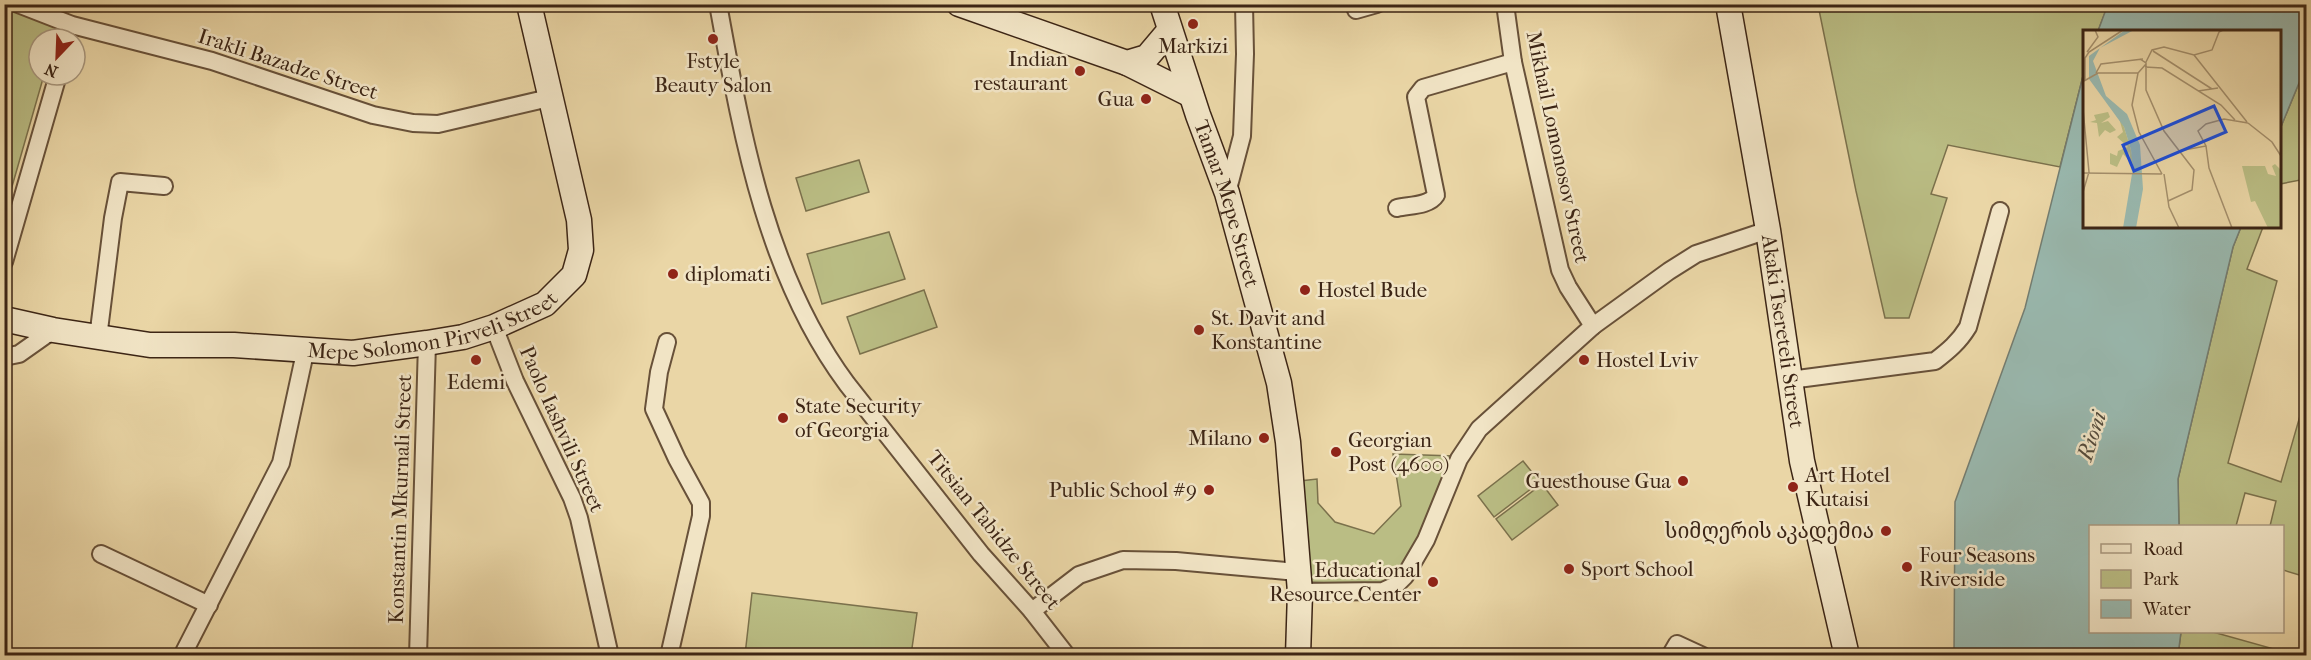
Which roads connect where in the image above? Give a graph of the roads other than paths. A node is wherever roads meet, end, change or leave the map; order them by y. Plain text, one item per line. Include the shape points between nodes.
1 (18, 4) edge
2 (529, 4) edge
3 (718, 4) edge
4 (960, 4) edge
5 (1162, 4) edge
6 (1245, 4) edge
7 (1377, 4) edge
8 (1505, 4) edge
9 (1728, 4) edge
10 (1356, 10) dead end
11 (61, 27) edge
12 (1169, 31) junction
13 (87, 35) edge
14 (1514, 62) junction
15 (1127, 63) junction
16 (55, 87) edge
17 (1191, 95) junction
18 (549, 98) junction
19 (164, 186) dead end
20 (1227, 193) junction
21 (1397, 208) dead end
22 (2000, 211) dead end
23 (1768, 230) junction
24 (4, 262) edge
25 (4, 319) edge
26 (1593, 326) junction
27 (494, 327) junction
28 (52, 330) junction
29 (98, 338) junction
30 (667, 342) dead end
31 (427, 343) junction
32 (306, 348) junction
33 (4, 357) edge
34 (1790, 380) junction
35 (101, 554) dead end
36 (1298, 582) junction
37 (209, 605) junction
38 (1032, 610) junction
39 (182, 656) edge
40 (418, 656) edge
41 (610, 656) edge
42 (669, 656) edge
43 (1067, 656) edge
44 (1298, 656) edge
45 (1670, 656) edge
46 (1703, 656) edge
47 (1847, 656) edge

1 - 11 street, Irakli Bazadze Street
2 - 18 main road, Mepe Solomon Pirveli Street
3 - 38 street, Titsian Tabidze Street via 749,161 802,313 847,384 981,554
4 - 15 main road
5 - 12 main road, Tamar Mepe Street
6 - 20 street via 1242,136
7 - 10 street
8 - 14 street, Mikhail Lomonosov Street
9 - 23 main road, Akaki Tsereteli Street
12 - 15 main road via 1147,57
12 - 17 main road, Tamar Mepe Street
13 - 18 street, Irakli Bazadze Street via 212,61 373,115 413,123 438,124
14 - 21 street via 1418,92 1436,195 1433,200
14 - 26 street, Mikhail Lomonosov Street via 1560,270
15 - 17 main road
16 - 24 street
17 - 20 main road, Tamar Mepe Street
18 - 27 main road, Mepe Solomon Pirveli Street via 579,220 581,250 574,275 552,298
19 - 29 street via 120,182
20 - 36 main road, Tamar Mepe Street via 1279,383 1288,442
22 - 34 street via 1968,327 1959,341 1935,361
23 - 26 street via 1696,254
23 - 34 main road, Akaki Tsereteli Street
25 - 28 main road, Mepe Solomon Pirveli Street
26 - 36 street via 1479,429 1459,459 1426,540 1396,585 1383,591
27 - 31 main road, Mepe Solomon Pirveli Street
27 - 41 street, Paolo Iashvili Street via 515,381 572,498
28 - 29 main road, Mepe Solomon Pirveli Street
28 - 33 street via 18,354
29 - 32 main road, Mepe Solomon Pirveli Street via 150,345
30 - 42 street via 654,409 701,503
31 - 32 main road, Mepe Solomon Pirveli Street via 353,353
31 - 40 street, Konstantin Mkurnali Street
32 - 37 street via 281,463
34 - 47 main road, Akaki Tsereteli Street via 1802,460
35 - 37 street
36 - 38 street via 1176,561 1123,560 1079,575
36 - 44 main road, Tamar Mepe Street
37 - 39 street
38 - 43 street, Titsian Tabidze Street
45 - 46 street via 1677,644

